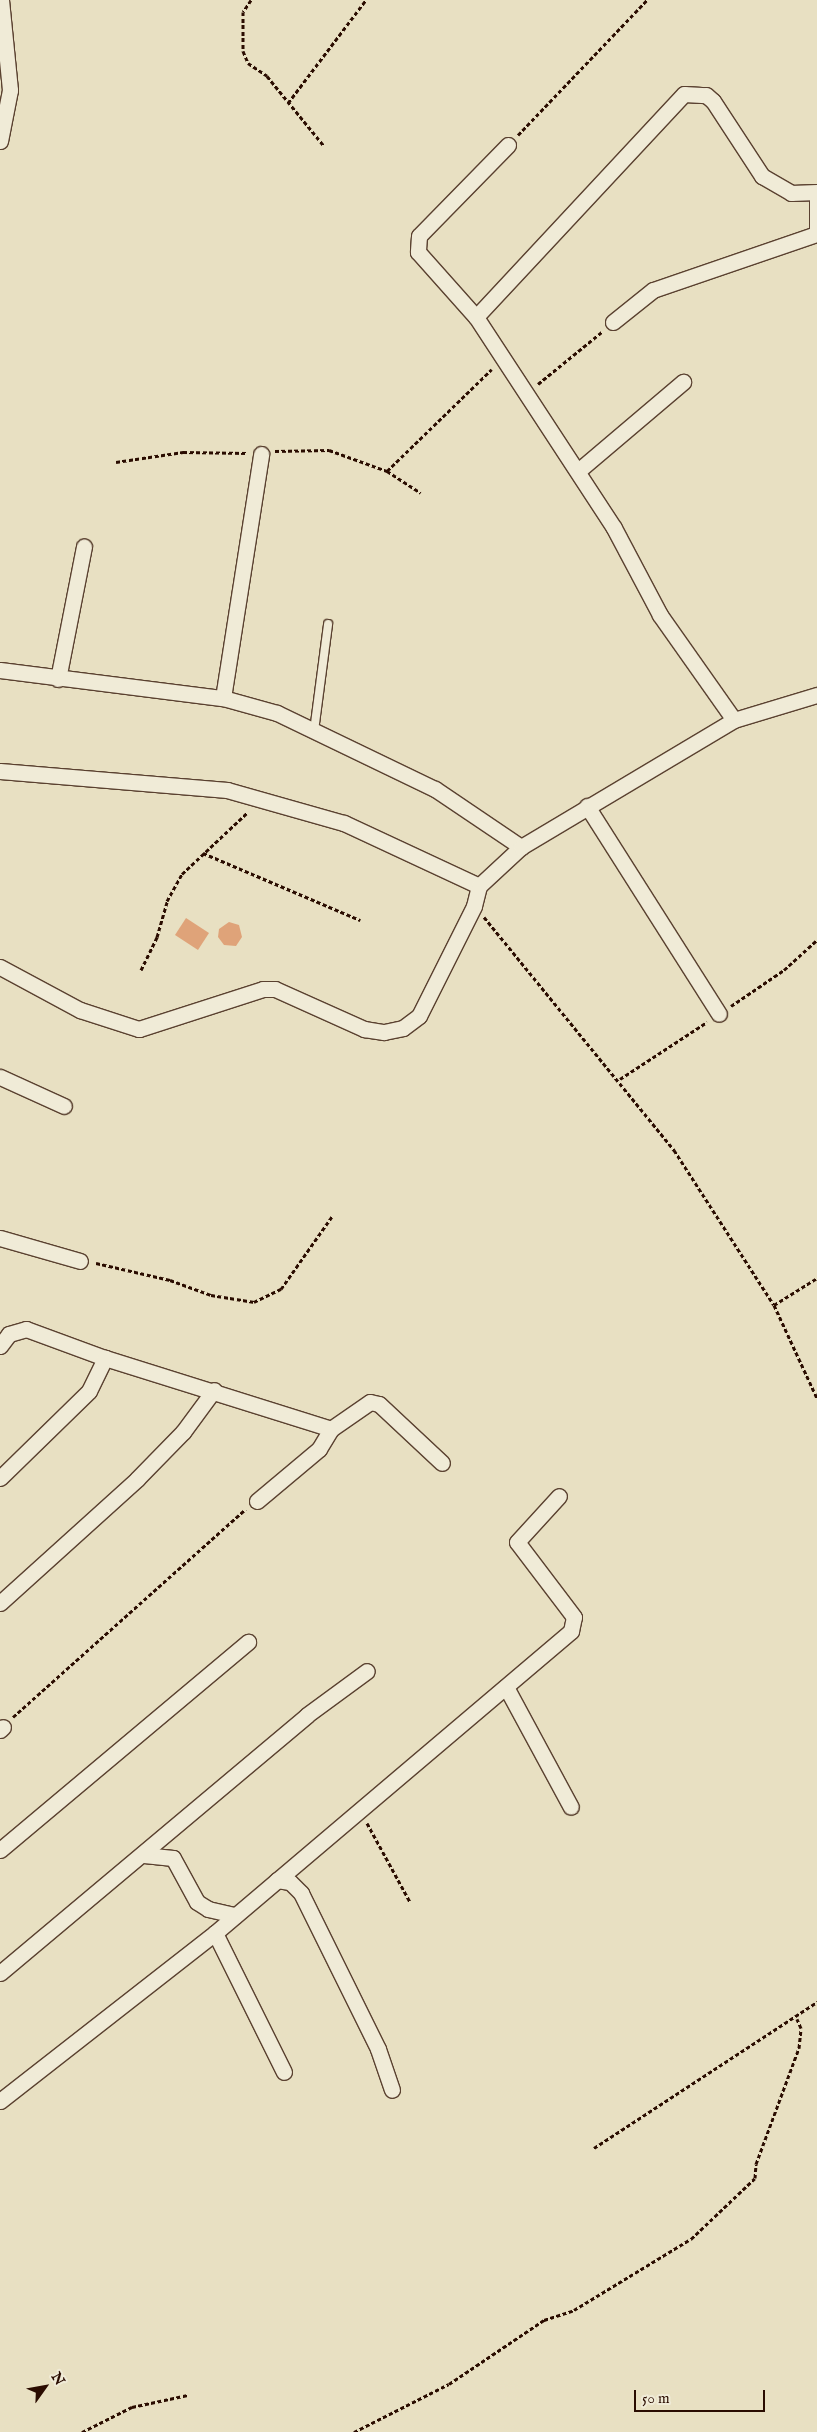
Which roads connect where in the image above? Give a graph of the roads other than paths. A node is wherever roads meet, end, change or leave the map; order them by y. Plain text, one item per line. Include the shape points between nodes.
1 (1, 0) edge
2 (0, 141) edge
3 (508, 145) road end
4 (817, 192) edge
5 (817, 200) edge
6 (817, 229) edge
7 (817, 234) edge
8 (476, 317) junction
9 (613, 322) road end
10 (683, 382) dead end
11 (261, 454) dead end
12 (578, 471) junction
13 (84, 547) dead end
14 (328, 624) dead end
15 (0, 670) edge
16 (58, 679) junction
17 (817, 695) edge
18 (223, 698) junction
19 (734, 720) junction
20 (314, 731) junction
21 (0, 771) edge
22 (587, 806) junction
23 (521, 847) junction
24 (479, 886) junction
25 (0, 967) edge
26 (720, 1014) dead end
27 (0, 1076) edge
28 (64, 1106) dead end
29 (0, 1238) edge
30 (80, 1261) road end
31 (0, 1346) edge
32 (105, 1358) junction
33 (214, 1390) junction
34 (331, 1429) junction
35 (442, 1463) dead end
36 (0, 1478) edge
37 (559, 1496) dead end
38 (256, 1501) road end
39 (0, 1604) edge
40 (248, 1642) dead end
41 (367, 1670) dead end
42 (506, 1688) junction
43 (571, 1807) dead end
44 (0, 1850) edge
45 (144, 1855) junction
46 (277, 1880) junction
47 (236, 1915) junction
48 (216, 1933) junction
49 (0, 1973) edge
50 (284, 2072) dead end
51 (392, 2090) dead end
52 (0, 2101) edge

1 - 2 street via 10,90
3 - 8 street via 417,243 418,252
4 - 8 street via 791,193 762,176 713,101 706,95 684,94
5 - 6 street
7 - 9 street via 653,290
8 - 12 street
10 - 12 street
11 - 18 street
12 - 19 street via 660,615
13 - 16 street
14 - 20 lane
15 - 16 street
16 - 18 street
17 - 19 street
18 - 20 street via 277,713
19 - 22 street via 661,767
20 - 23 street via 466,806
21 - 24 street via 227,790 344,823
22 - 23 street
22 - 26 street
23 - 24 street
24 - 25 street via 474,906 419,1016 403,1028 384,1032 364,1029 275,989 263,988 140,1029 80,1010
27 - 28 street
29 - 30 street
31 - 32 street via 9,1334 26,1329
32 - 33 street
32 - 36 street via 89,1391
33 - 34 street
33 - 39 street via 183,1432 144,1472
34 - 35 street via 362,1404 379,1404
34 - 38 street via 319,1449
37 - 42 street via 517,1542 574,1617 574,1626
40 - 44 street
41 - 45 street via 307,1715
42 - 43 street
42 - 46 street
45 - 47 street via 173,1858 197,1902 208,1910
45 - 49 street
46 - 47 street
46 - 51 street via 290,1882 306,1902 378,2048
47 - 48 street
48 - 50 street
48 - 52 street

